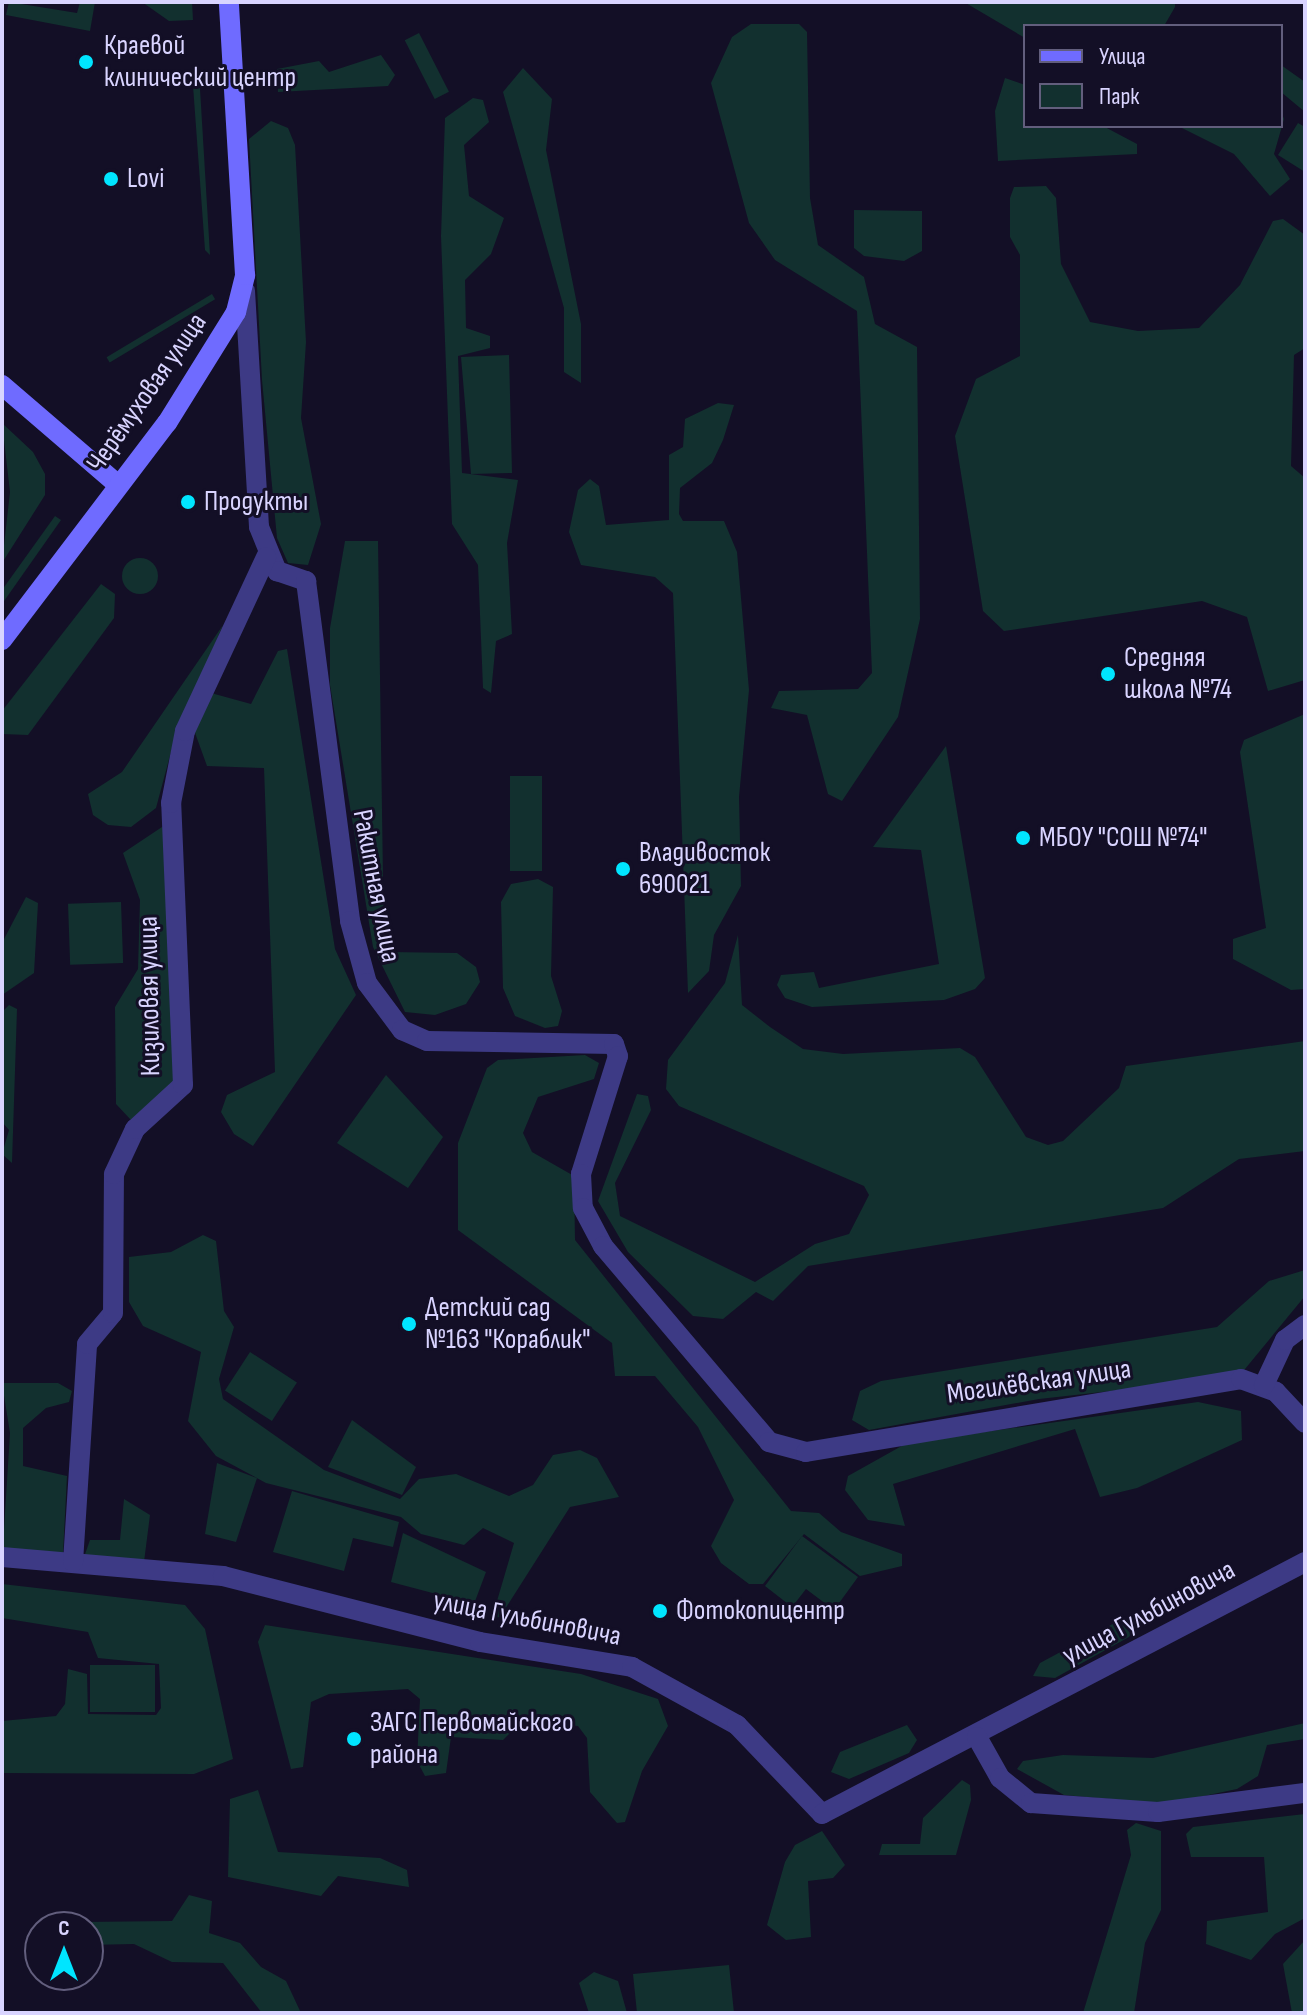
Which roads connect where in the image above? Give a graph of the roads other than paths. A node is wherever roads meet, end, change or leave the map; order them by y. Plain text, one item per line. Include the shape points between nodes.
1 (229, 2) edge
2 (245, 275) junction
3 (2, 385) edge
4 (117, 484) junction
5 (266, 557) junction
6 (2, 640) edge
7 (1305, 1325) edge
8 (1264, 1385) junction
9 (1305, 1423) edge
10 (769, 1442) joint
11 (2, 1557) edge
12 (73, 1562) junction
13 (1305, 1562) edge
14 (977, 1737) junction
15 (1305, 1793) edge

1 - 2 main road, Черёмуховая улица
2 - 4 main road, Черёмуховая улица via 223,340
2 - 5 street via 244,367
3 - 4 main road
4 - 6 main road, Черёмуховая улица
5 - 10 street, Ракитная улица via 287,577 306,581 350,921 372,994 402,1030 427,1041 614,1044 618,1056 581,1174 583,1208 603,1246
5 - 12 street, Кизиловая улица via 205,680 182,746 171,803 183,1085 135,1129 114,1174 113,1313 87,1344
7 - 8 street via 1285,1340
8 - 9 street
8 - 10 street, Могилёвская улица via 1241,1379 1031,1409 806,1452
11 - 12 street, улица Гульбиновича
12 - 14 street, улица Гульбиновича via 223,1576 480,1642 632,1667 737,1725 822,1814
13 - 14 street, улица Гульбиновича
14 - 15 street via 1011,1790 1045,1806 1169,1812

